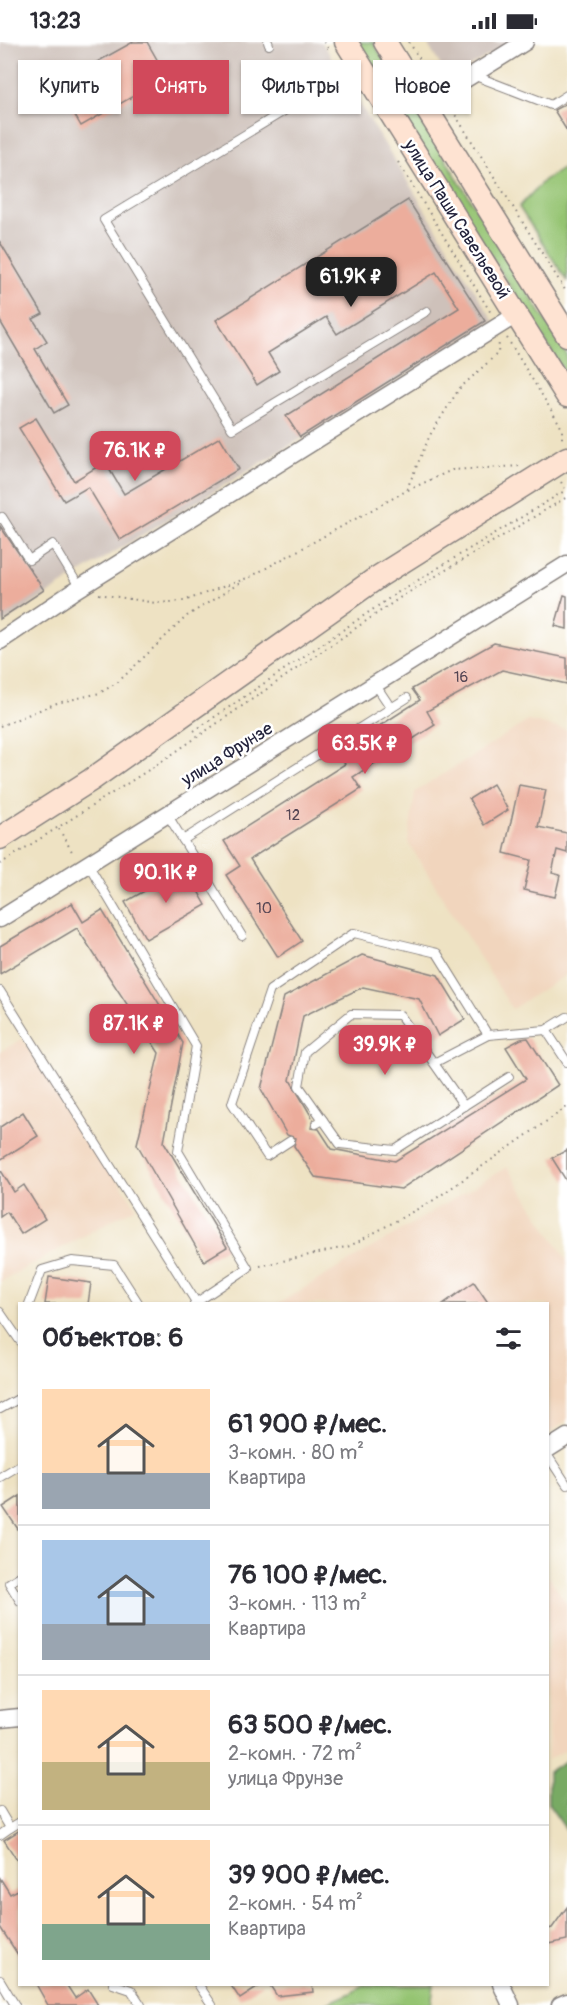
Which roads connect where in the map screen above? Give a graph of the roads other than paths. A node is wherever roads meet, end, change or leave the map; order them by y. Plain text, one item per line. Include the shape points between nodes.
1 (346, 42) edge
2 (385, 42) edge
3 (525, 42) edge
4 (350, 60) edge
5 (400, 60) edge
6 (472, 75) joint
7 (361, 84) edge
8 (567, 95) edge
9 (279, 114) edge
10 (441, 114) edge
11 (427, 311) dead end
12 (508, 321) junction
13 (567, 335) edge
14 (567, 396) edge
15 (560, 456) edge
16 (0, 519) edge
17 (564, 568) edge
18 (76, 590) junction
19 (0, 641) edge
20 (375, 684) junction
21 (407, 698) dead end
22 (391, 708) junction
23 (167, 814) junction
24 (0, 838) edge
25 (183, 840) junction
26 (85, 866) junction
27 (0, 919) edge
28 (242, 936) dead end
29 (0, 991) edge
30 (8, 1004) junction
31 (0, 1009) edge
32 (567, 1017) edge
33 (546, 1030) junction
34 (488, 1035) junction
35 (567, 1062) edge
36 (434, 1063) junction
37 (509, 1077) dead end
38 (464, 1106) junction
39 (291, 1141) dead end
40 (30, 1302) edge
41 (138, 1302) edge
42 (194, 1302) edge
43 (197, 1302) edge
44 (0, 1312) edge
45 (18, 1336) edge
46 (18, 1399) edge
47 (0, 1409) edge
48 (567, 1437) edge
49 (549, 1448) edge
50 (549, 1458) edge
51 (18, 1466) edge
52 (0, 1477) edge
53 (567, 1485) edge
54 (18, 1577) edge
55 (18, 1598) edge
56 (18, 1717) edge
57 (0, 1719) edge
58 (0, 1811) edge
59 (18, 1823) edge
60 (10, 1828) junction
61 (0, 1835) edge
62 (0, 1980) edge
63 (119, 1986) edge
64 (199, 1986) edge
65 (502, 1986) edge
66 (567, 2002) edge
67 (15, 2005) edge
68 (141, 2005) edge
69 (212, 2005) edge
70 (511, 2005) edge
71 (560, 2005) edge

1 - 4 street, улица Паши Савельевой
2 - 5 street, улица Паши Савельевой
3 - 6 street
6 - 8 lane via 551,105
7 - 12 street, улица Паши Савельевой
9 - 11 lane via 104,219 232,429
10 - 13 street, улица Паши Савельевой
12 - 14 street, улица Паши Савельевой
12 - 18 street
15 - 24 street via 378,577 91,780
16 - 18 lane via 28,560 53,544
17 - 20 street, улица Фрунзе
18 - 19 street
20 - 22 lane
20 - 23 street, улица Фрунзе
21 - 22 lane
22 - 25 lane
23 - 25 lane
23 - 26 street, улица Фрунзе
25 - 28 lane
26 - 27 street, улица Фрунзе
26 - 43 lane via 196,1046 178,1151 248,1268
29 - 30 lane
30 - 31 lane
30 - 42 lane
32 - 33 lane
33 - 34 lane
33 - 35 lane
34 - 36 lane
34 - 39 lane via 437,953 354,933 270,990 232,1103 267,1156
36 - 38 lane
36 - 38 lane via 400,1015 351,1014 305,1052 299,1086 320,1122 340,1144 394,1150
37 - 38 lane
40 - 41 lane via 42,1270 72,1261 114,1265
44 - 45 lane
46 - 47 lane
48 - 49 street
50 - 53 lane
51 - 52 lane
54 - 55 lane via 9,1583
56 - 57 street
58 - 60 lane
59 - 60 lane
60 - 61 lane
62 - 67 lane
63 - 68 lane via 131,1990
64 - 69 lane
65 - 70 street
66 - 71 street

